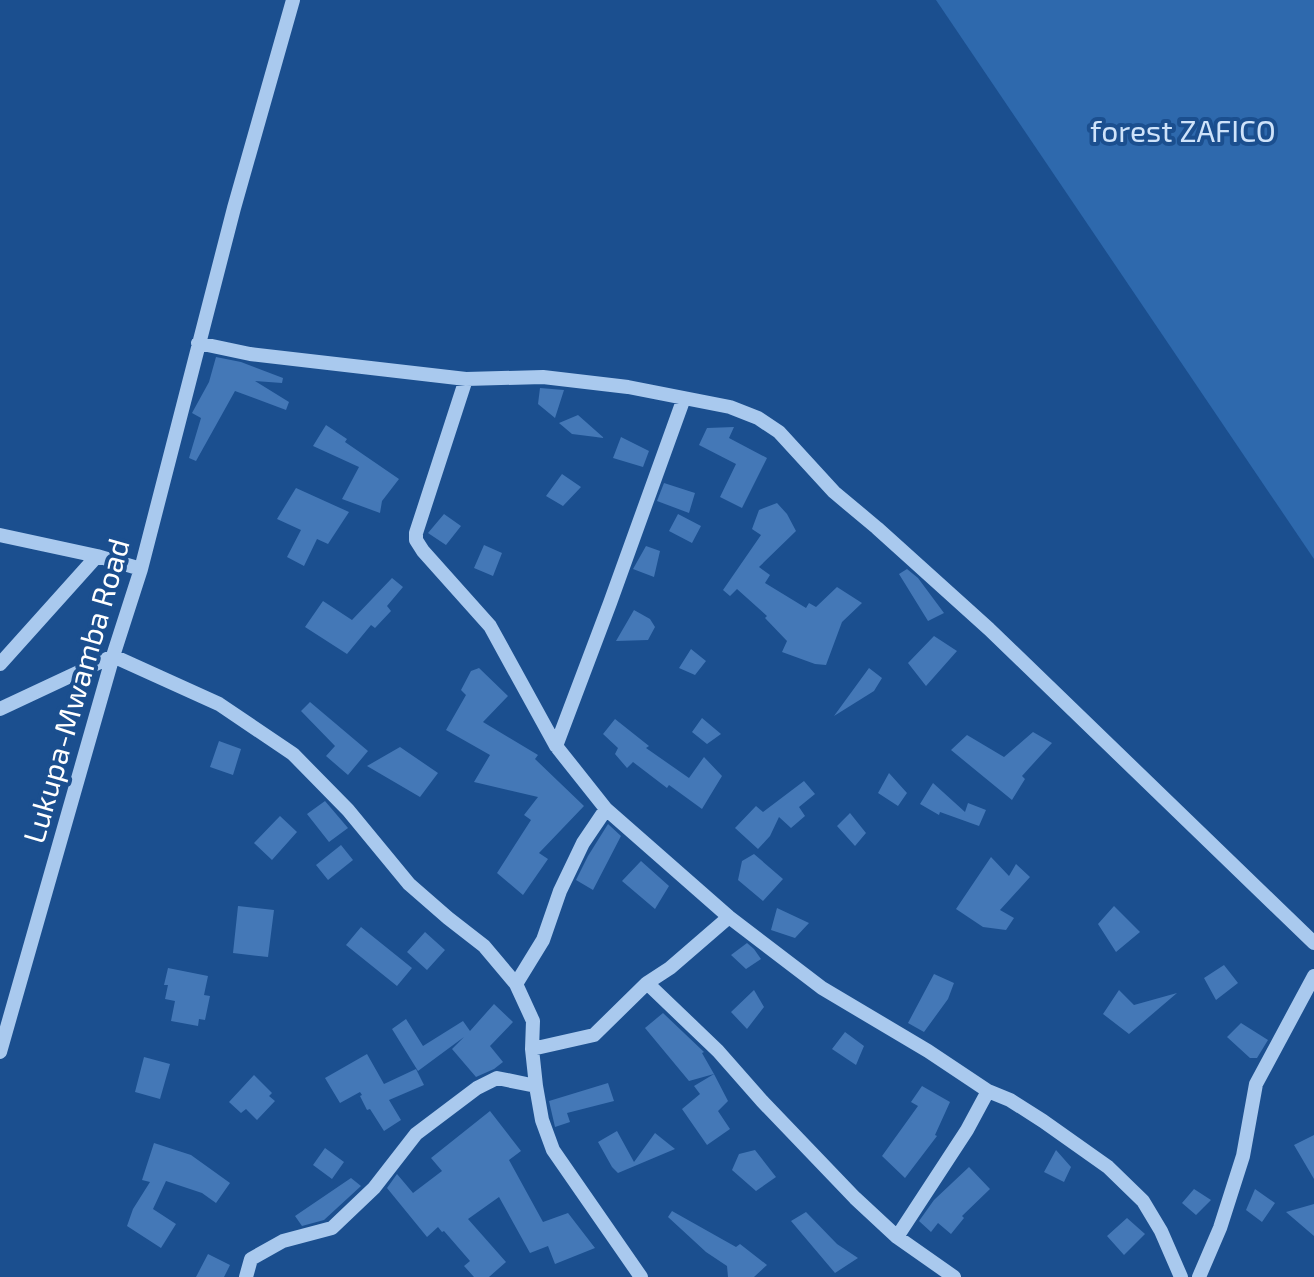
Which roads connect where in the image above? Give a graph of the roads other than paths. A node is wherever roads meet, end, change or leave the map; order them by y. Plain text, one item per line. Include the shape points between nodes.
1 (293, 0) edge
2 (198, 343) junction
3 (466, 379) junction
4 (684, 398) junction
5 (0, 535) edge
6 (97, 556) junction
7 (141, 569) junction
8 (113, 656) junction
9 (0, 664) edge
10 (0, 709) edge
11 (556, 746) junction
12 (606, 809) junction
13 (729, 917) junction
14 (1314, 943) edge
15 (1314, 976) edge
16 (647, 983) junction
17 (516, 984) junction
18 (532, 1049) junction
19 (0, 1052) edge
20 (536, 1086) junction
21 (988, 1091) junction
22 (897, 1237) junction
23 (246, 1277) edge
24 (641, 1277) edge
25 (954, 1277) edge
26 (1181, 1277) edge
27 (1199, 1277) edge

1 - 2 street, Lukupa-Mwamba Road
2 - 3 street
2 - 7 street, Lukupa-Mwamba Road
3 - 4 street via 543,377
3 - 11 street via 416,540 490,626
4 - 11 street
4 - 14 street via 730,407 779,432 834,492 989,629
5 - 6 street
6 - 7 street
6 - 9 street
7 - 8 street, Lukupa-Mwamba Road
8 - 10 street
8 - 17 street via 219,704 293,754 409,884 484,946
8 - 19 street, Lukupa-Mwamba Road
11 - 12 street
12 - 13 street
12 - 17 street via 583,843 543,940
13 - 16 street
13 - 21 street via 822,988
15 - 27 street via 1256,1084 1243,1156
16 - 18 street via 594,1035
16 - 22 street
17 - 18 street via 533,1021
18 - 20 street
20 - 23 street via 497,1078 477,1088 416,1134 374,1188 332,1228 283,1241 251,1259
20 - 24 street via 553,1150
21 - 22 street
21 - 26 street via 1010,1100 1108,1167 1143,1201
22 - 25 street

